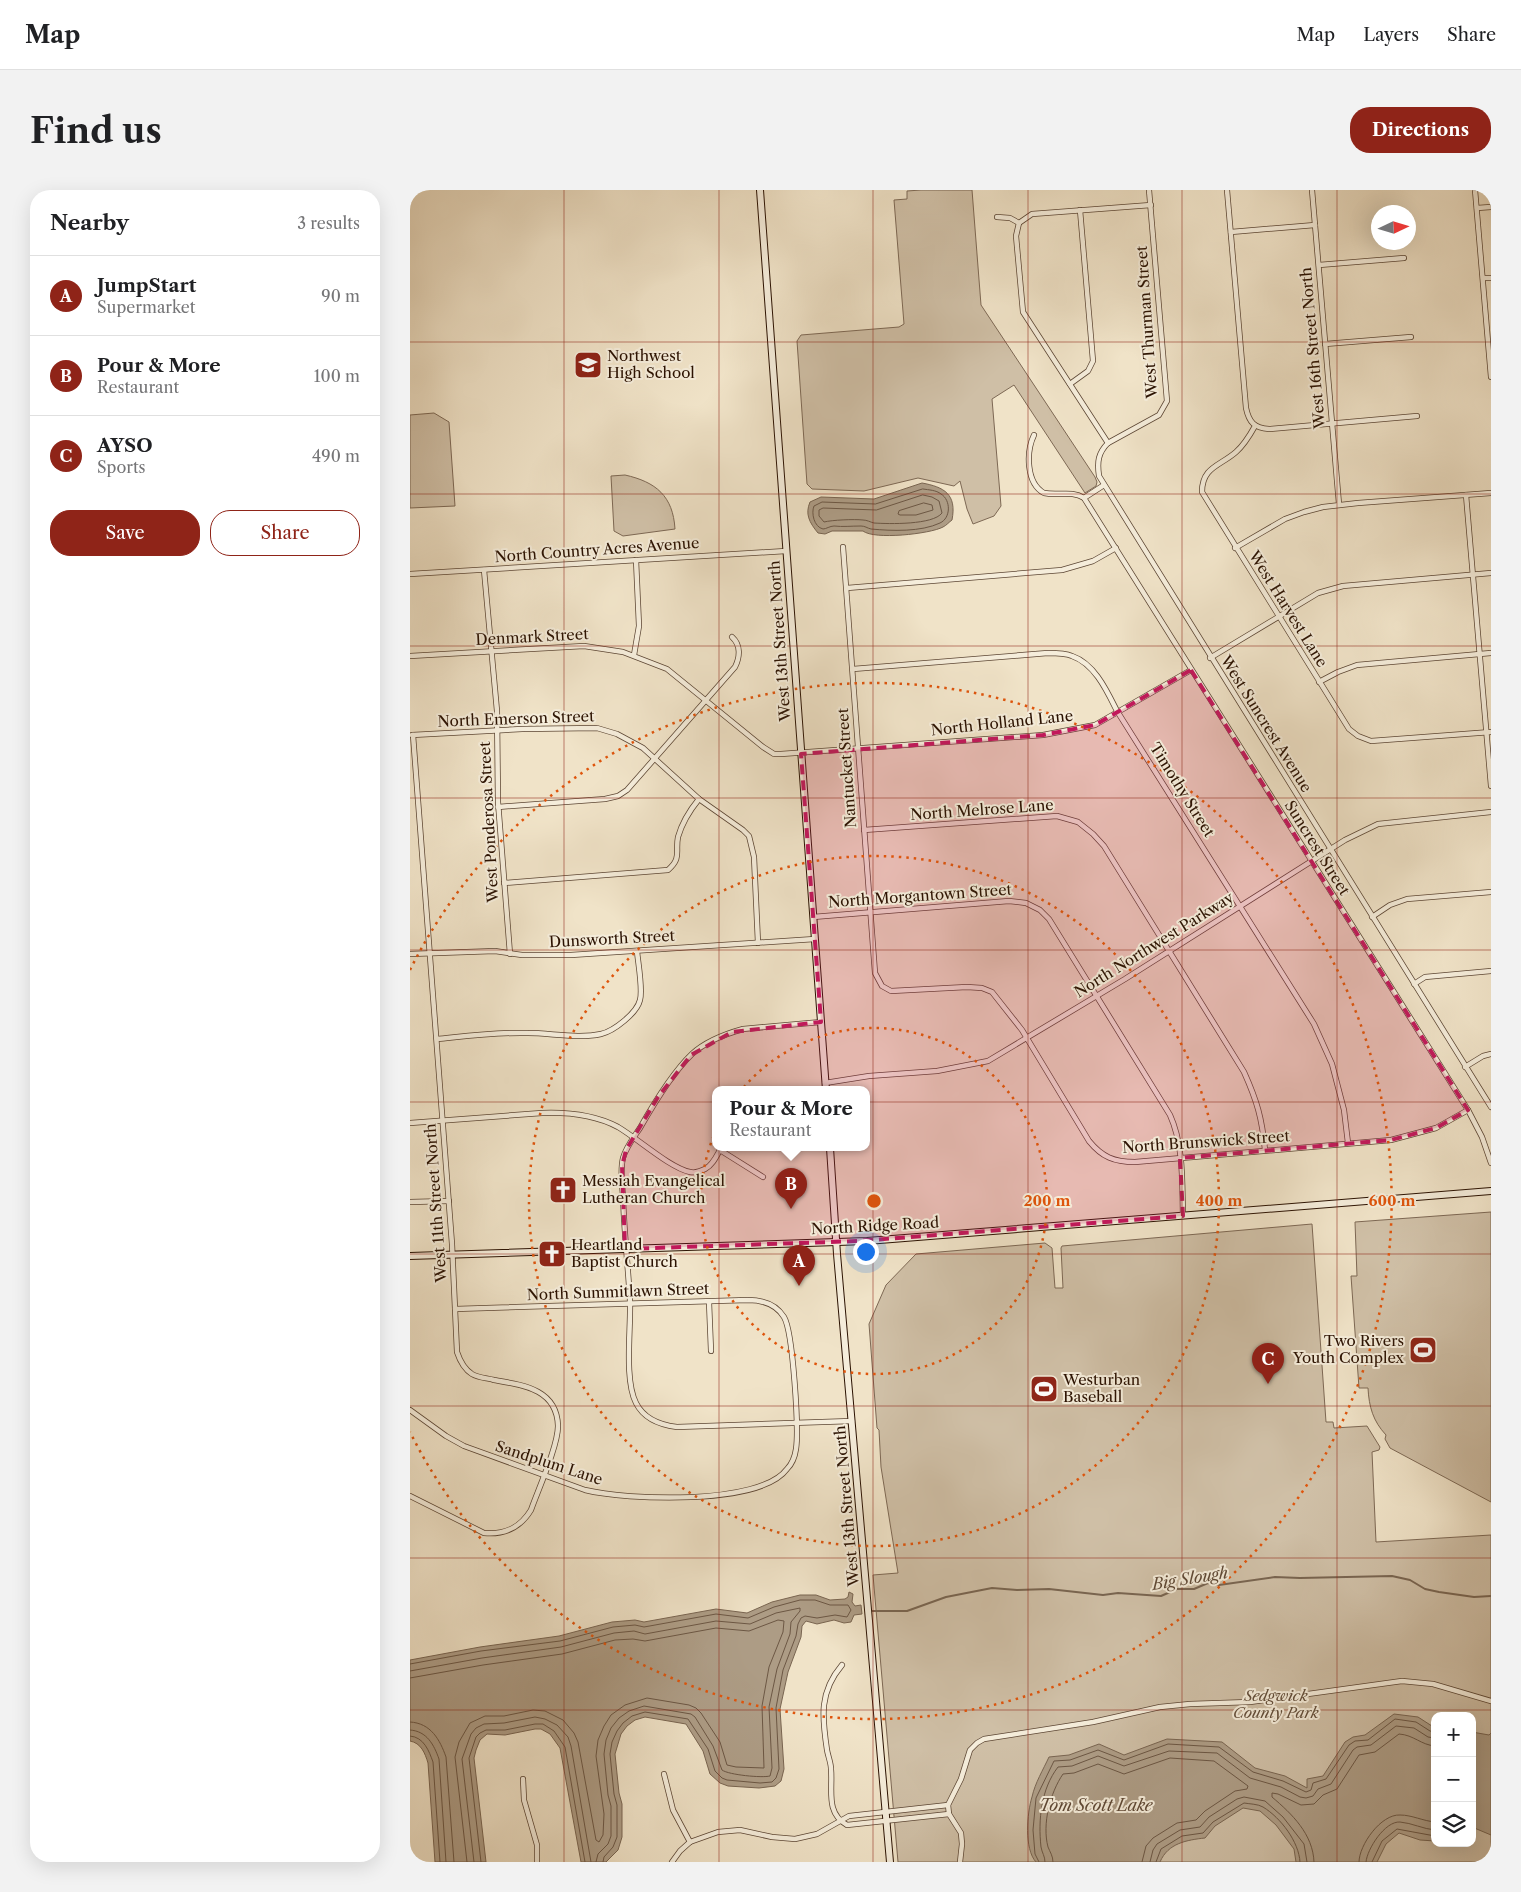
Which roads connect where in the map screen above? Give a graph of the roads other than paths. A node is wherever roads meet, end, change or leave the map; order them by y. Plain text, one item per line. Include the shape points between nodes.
1 (760, 190) edge
2 (1149, 190) edge
3 (1227, 190) edge
4 (1312, 190) edge
5 (1475, 190) edge
6 (1151, 205) junction
7 (1491, 207) edge
8 (1477, 208) junction
9 (1080, 210) junction
10 (997, 217) dead end
11 (1019, 223) junction
12 (1315, 225) junction
13 (1230, 232) junction
14 (1404, 258) dead end
15 (1318, 265) junction
16 (1483, 278) junction
17 (1491, 278) edge
18 (1411, 337) dead end
19 (1326, 344) junction
20 (1490, 348) edge
21 (1491, 377) edge
22 (1070, 384) junction
23 (1417, 416) dead end
24 (1332, 424) junction
25 (1255, 426) junction
26 (1034, 435) dead end
27 (1108, 443) junction
28 (1104, 485) junction
29 (1491, 493) edge
30 (1466, 495) junction
31 (1084, 498) junction
32 (1339, 504) junction
33 (844, 547) dead end
34 (1116, 548) junction
35 (1235, 548) junction
36 (786, 551) junction
37 (636, 560) junction
38 (484, 570) junction
39 (1491, 573) edge
40 (410, 574) edge
41 (1472, 575) junction
42 (847, 588) junction
43 (1277, 616) junction
44 (732, 637) dead end
45 (492, 651) junction
46 (1491, 653) edge
47 (1479, 654) junction
48 (634, 655) junction
49 (410, 656) edge
50 (1210, 658) junction
51 (853, 670) junction
52 (1191, 670) junction
53 (1319, 682) junction
54 (706, 700) junction
55 (1117, 711) junction
56 (498, 730) junction
57 (1489, 732) edge
58 (411, 735) edge
59 (859, 750) junction
60 (801, 754) junction
61 (655, 758) junction
62 (1491, 786) edge
63 (699, 799) junction
64 (498, 807) junction
65 (1491, 812) edge
66 (864, 830) junction
67 (1330, 849) junction
68 (1311, 862) junction
69 (504, 883) junction
70 (1491, 892) edge
71 (1240, 906) junction
72 (870, 912) junction
73 (813, 916) junction
74 (1372, 917) junction
75 (815, 939) junction
76 (758, 942) junction
77 (637, 950) junction
78 (1169, 951) junction
79 (429, 953) junction
80 (410, 954) edge
81 (510, 954) junction
82 (1491, 971) edge
83 (1414, 984) junction
84 (882, 986) joint
85 (1098, 995) junction
86 (821, 1022) junction
87 (1027, 1038) junction
88 (436, 1039) junction
89 (1491, 1054) edge
90 (1465, 1067) junction
91 (825, 1083) junction
92 (825, 1086) edge
93 (1491, 1107) edge
94 (1468, 1110) junction
95 (443, 1120) junction
96 (410, 1123) edge
97 (633, 1138) junction
98 (1348, 1144) junction
99 (1265, 1150) junction
100 (720, 1151) edge
101 (724, 1151) edge
102 (830, 1151) edge
103 (1180, 1158) junction
104 (1491, 1162) edge
105 (763, 1176) dead end
106 (1491, 1191) edge
107 (449, 1201) junction
108 (410, 1202) edge
109 (1183, 1216) junction
110 (836, 1242) junction
111 (625, 1249) junction
112 (453, 1255) junction
113 (410, 1256) edge
114 (709, 1302) junction
115 (630, 1304) junction
116 (455, 1310) junction
117 (779, 1311) joint
118 (711, 1351) dead end
119 (410, 1410) edge
120 (852, 1421) junction
121 (797, 1422) junction
122 (543, 1475) junction
123 (410, 1496) edge
124 (842, 1665) dead end
125 (1491, 1701) edge
126 (664, 1774) dead end
127 (524, 1779) dead end
128 (948, 1805) junction
129 (887, 1811) junction
130 (949, 1814) junction
131 (840, 1821) junction
132 (888, 1822) junction
133 (690, 1842) junction
134 (537, 1862) edge
135 (672, 1862) edge
136 (890, 1862) edge
137 (960, 1862) edge

1 - 36 street, West 13th Street North
2 - 6 street, West Thurman Street
3 - 13 street
4 - 12 street, West 16th Street North
5 - 8 street
6 - 9 street
6 - 27 street, West Thurman Street via 1167,401 1159,415
7 - 8 street
8 - 16 street
9 - 11 street via 1032,214
9 - 22 street via 1093,361 1088,371
10 - 11 street
11 - 22 street via 1016,236 1023,312
12 - 13 street
12 - 15 street, West 16th Street North
13 - 25 street via 1246,408
14 - 15 street
15 - 19 street, West 16th Street North
16 - 17 street
16 - 20 street
18 - 19 street
19 - 24 street, West 16th Street North
20 - 21 street
22 - 27 street
23 - 24 street
24 - 25 street via 1269,429
24 - 32 street, West 16th Street North
25 - 35 street, West Harvest Lane via 1236,452 1204,475 1202,484 1204,498
26 - 31 street via 1029,445 1034,485 1044,493 1073,493
27 - 28 street, West Suncrest Avenue via 1098,461 1099,476
28 - 31 street
28 - 50 street, West Suncrest Avenue
29 - 30 street
30 - 32 street
30 - 41 street
31 - 34 street
32 - 35 street via 1285,520
33 - 42 street, Nantucket Street
34 - 42 street via 1093,561 1062,570
34 - 52 street, Suncrest Street
35 - 43 street, West Harvest Lane
36 - 37 street, North Country Acres Avenue
36 - 60 street, West 13th Street North
37 - 38 street, North Country Acres Avenue
37 - 48 street via 640,626
38 - 40 street, North Country Acres Avenue
38 - 45 street, West Ponderosa Street
39 - 41 street
41 - 43 street via 1343,586 1318,593
41 - 47 street
42 - 51 street, Nantucket Street
43 - 50 street
43 - 53 street, West Harvest Lane
44 - 54 street via 739,649 738,662
45 - 48 street, Denmark Street via 584,646
45 - 49 street, Denmark Street
45 - 56 street, West Ponderosa Street
46 - 47 street
47 - 53 street via 1357,665
47 - 57 street
48 - 54 street, Denmark Street via 667,670
50 - 67 street, West Suncrest Avenue
51 - 55 street, Timothy Street via 1066,654 1088,665
51 - 59 street, Nantucket Street
52 - 55 street, North Holland Lane
52 - 68 street, Suncrest Street
53 - 57 street, West Harvest Lane via 1349,729 1371,741
54 - 60 street, Denmark Street via 769,752
54 - 61 street
55 - 59 street, North Holland Lane via 1095,725 1043,735
55 - 71 street, Timothy Street
56 - 58 street, North Emerson Street
56 - 61 street, North Emerson Street via 598,728 630,740
56 - 64 street, West Ponderosa Street
57 - 62 street
58 - 79 street, West 11th Street North
59 - 60 street, North Holland Lane
59 - 66 street, Nantucket Street
60 - 73 street, West 13th Street North
61 - 63 street, North Emerson Street
61 - 64 street via 618,796
63 - 69 street via 683,824 678,838 678,858 668,870
63 - 76 street, North Emerson Street via 749,836 754,857
64 - 69 street, West Ponderosa Street
65 - 67 street, North Northwest Parkway via 1378,824
66 - 72 street, Nantucket Street
66 - 78 street, North Melrose Lane via 1057,816 1078,822 1104,846
67 - 68 street, North Northwest Parkway
67 - 74 street, West Suncrest Avenue
68 - 71 street, North Northwest Parkway
68 - 94 street, Suncrest Street
69 - 81 street, West Ponderosa Street
70 - 74 street via 1407,899
71 - 78 street, North Northwest Parkway
71 - 98 street, Timothy Street via 1322,1040 1342,1101
72 - 73 street, North Morgantown Street
72 - 84 street, Nantucket Street via 875,973
72 - 85 street, North Morgantown Street via 1009,901 1026,903 1050,919
73 - 75 street, West 13th Street North
74 - 83 street, West Suncrest Avenue
75 - 76 street, Dunsworth Street
75 - 86 street, West 13th Street North
76 - 77 street, Dunsworth Street
77 - 81 street, Dunsworth Street via 571,955
77 - 88 street via 641,999 633,1012 608,1031 590,1035 488,1034
78 - 85 street, North Northwest Parkway
78 - 99 street, North Melrose Lane via 1244,1072 1256,1099
79 - 80 street, Dunsworth Street
79 - 81 street, Dunsworth Street via 495,951
79 - 88 street, West 11th Street North
82 - 83 street via 1425,977
83 - 90 street, West Suncrest Avenue
84 - 87 street, North Brunswick Street via 891,991 982,988 992,992
85 - 87 street, North Northwest Parkway
85 - 103 street, North Morgantown Street via 1170,1115
86 - 91 street, West 13th Street North
86 - 97 street via 743,1029 708,1043 691,1055 658,1097
87 - 91 street, North Northwest Parkway via 988,1061 937,1071
87 - 103 street, North Brunswick Street via 1097,1151 1122,1162
88 - 95 street, West 11th Street North
89 - 90 street
90 - 93 street, West Suncrest Avenue
91 - 92 street, West 13th Street North
94 - 98 street, North Brunswick Street via 1436,1128 1391,1140
94 - 104 street, Suncrest Street
95 - 96 street
95 - 97 street via 564,1113 603,1121
95 - 107 street, West 11th Street North
97 - 100 street via 690,1172 704,1170
97 - 111 street via 622,1166
98 - 99 street, North Brunswick Street
99 - 103 street, North Brunswick Street
101 - 105 street
102 - 110 street, West 13th Street North
103 - 109 street, North Morgantown Street
106 - 109 street, North Ridge Road
107 - 108 street
107 - 112 street, West 11th Street North
109 - 110 street, North Ridge Road
110 - 111 street, North Ridge Road
110 - 120 street, West 13th Street North
111 - 112 street, North Ridge Road
111 - 115 street
112 - 113 street, North Ridge Road
112 - 116 street, West 11th Street North
114 - 115 street, North Summitlawn Street
114 - 117 street, North Summitlawn Street via 759,1301 769,1303
114 - 118 street
115 - 116 street, North Summitlawn Street
115 - 121 street via 631,1388 640,1408 651,1419 677,1427
116 - 122 street, West 11th Street North via 457,1352 465,1368 481,1378 534,1389 543,1394 554,1409 558,1426
117 - 121 street, Sandplum Lane via 790,1333
119 - 122 street, Sandplum Lane via 464,1446
120 - 121 street
120 - 129 street, West 13th Street North
121 - 122 street, Sandplum Lane via 795,1454 782,1476 732,1494 648,1498 606,1495
122 - 123 street, West 11th Street North via 526,1518 510,1530 493,1534 484,1533
124 - 131 street via 831,1679 825,1696 822,1722 831,1768 832,1804
125 - 128 street via 1433,1684 1402,1681 1258,1701 1160,1707 1093,1722 988,1738 970,1750
126 - 133 street via 673,1810
127 - 134 street via 524,1800 537,1845
128 - 129 street
128 - 130 street
129 - 131 street via 849,1816
129 - 132 street, West 13th Street North
130 - 132 street
130 - 137 street via 961,1833
131 - 132 street via 847,1825
131 - 133 street via 817,1834 795,1839 734,1830
132 - 136 street, West 13th Street North
133 - 135 street

